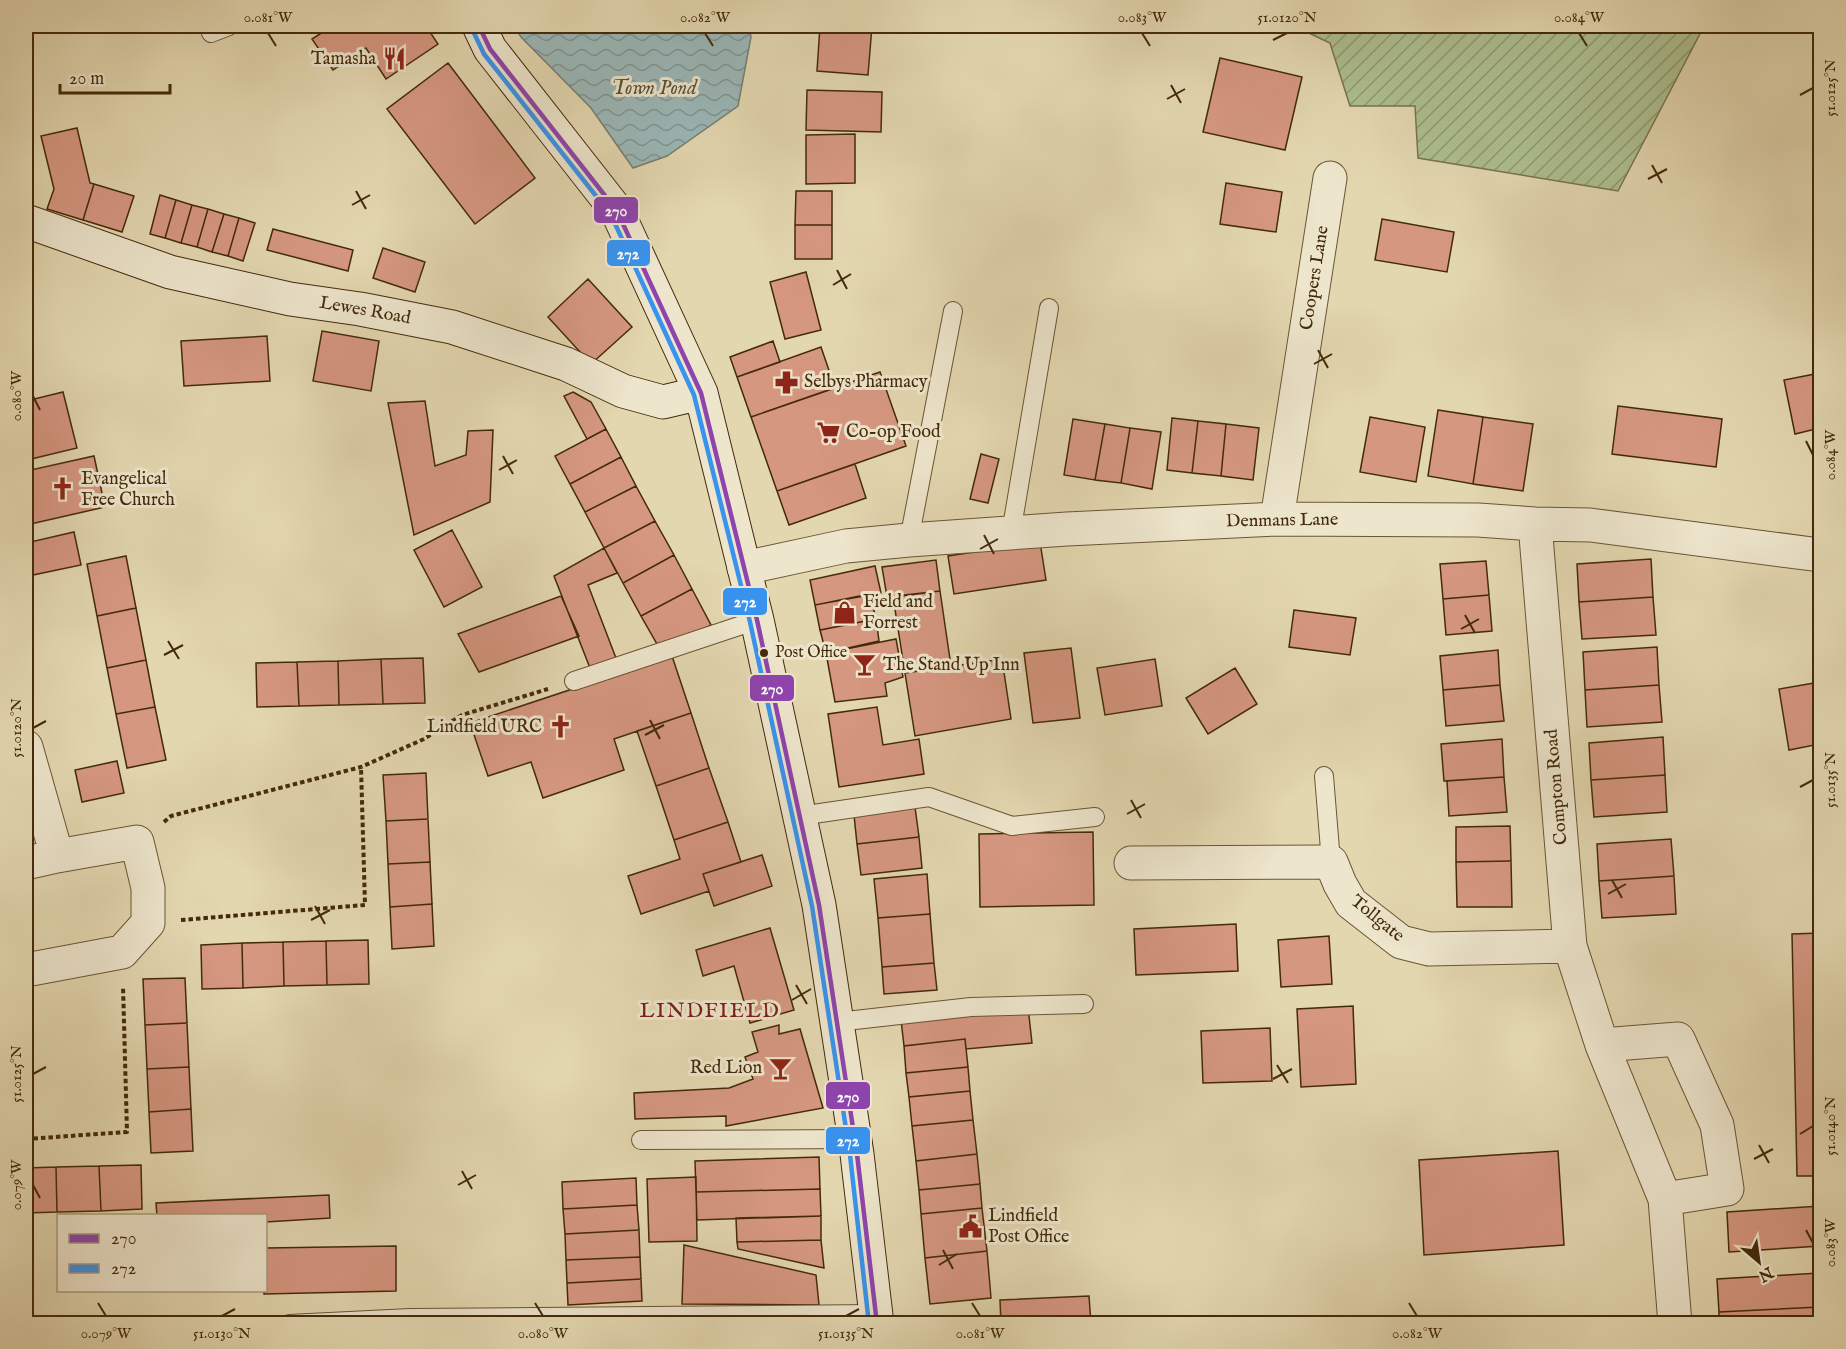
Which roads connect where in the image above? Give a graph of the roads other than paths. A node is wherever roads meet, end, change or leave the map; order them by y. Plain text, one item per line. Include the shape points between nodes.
1 (230, 26) edge
2 (479, 26) edge
3 (211, 33) dead end
4 (1330, 178) dead end
5 (26, 221) edge
6 (1048, 308) dead end
7 (953, 311) dead end
8 (701, 393) junction
9 (1277, 519) junction
10 (1535, 524) junction
11 (1011, 533) junction
12 (909, 540) junction
13 (1821, 555) edge
14 (744, 568) junction
15 (757, 620) junction
16 (573, 681) road end
17 (26, 747) edge
18 (1324, 776) dead end
19 (800, 816) junction
20 (1095, 816) dead end
21 (57, 856) junction
22 (1331, 862) junction
23 (26, 863) edge
24 (1131, 863) dead end
25 (1570, 946) junction
26 (26, 970) edge
27 (1084, 1004) dead end
28 (837, 1022) junction
29 (1602, 1045) junction
30 (855, 1139) junction
31 (641, 1140) dead end
32 (1665, 1199) junction
33 (877, 1319) edge
34 (289, 1323) edge
35 (1675, 1323) edge

1 - 3 lane
2 - 8 street via 490,49 617,211
4 - 9 street, Coopers Lane
5 - 8 street, Lewes Road via 170,272 290,299 452,327 566,364 623,391 663,402
6 - 11 lane
7 - 12 lane
8 - 14 street
9 - 10 street, Denmans Lane
9 - 11 street, Denmans Lane
10 - 13 street, Denmans Lane via 1590,525
10 - 25 street, Compton Road
11 - 12 street, Denmans Lane
12 - 14 street, Denmans Lane via 846,546
14 - 15 street
15 - 16 lane
15 - 19 street
17 - 21 street
18 - 22 lane
19 - 20 lane via 928,797 1012,826
19 - 28 street via 819,904
21 - 23 street
21 - 26 street via 137,842 148,888 148,923 122,952
22 - 24 street
22 - 25 street, Tollgate via 1351,903 1401,942 1429,949
25 - 29 street, Compton Road
27 - 28 lane via 971,1007
28 - 30 street
29 - 32 street, Compton Road
29 - 32 street via 1678,1040 1717,1125 1727,1189
30 - 31 lane
30 - 33 street
32 - 35 street, Compton Road
33 - 34 lane via 410,1318

